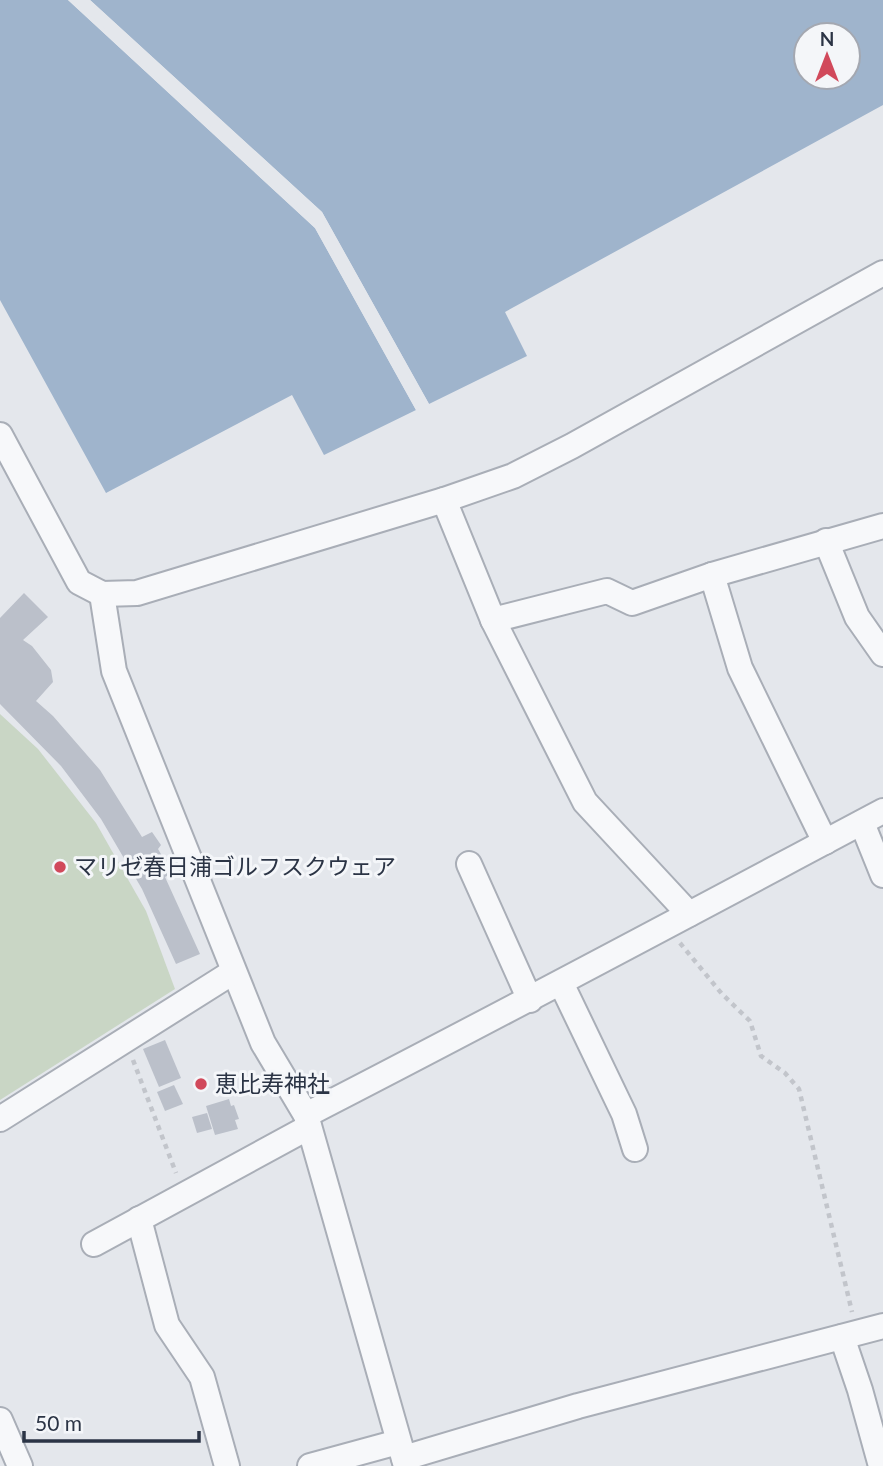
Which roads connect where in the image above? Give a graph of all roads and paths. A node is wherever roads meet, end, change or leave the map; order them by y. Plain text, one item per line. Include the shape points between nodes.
1 (883, 273) edge
2 (0, 435) edge
3 (444, 500) junction
4 (883, 526) edge
5 (826, 541) junction
6 (712, 575) junction
7 (102, 594) junction
8 (493, 620) junction
9 (883, 654) edge
10 (872, 817) edge
11 (825, 842) junction
12 (469, 864) dead end
13 (883, 875) edge
14 (689, 914) junction
15 (666, 925) junction
16 (233, 972) junction
17 (561, 983) junction
18 (530, 1000) junction
19 (125, 1040) junction
20 (0, 1119) edge
21 (307, 1121) junction
22 (635, 1149) dead end
23 (184, 1195) junction
24 (139, 1219) junction
25 (94, 1244) dead end
26 (883, 1326) edge
27 (850, 1335) junction
28 (0, 1420) edge
29 (402, 1455) edge
30 (20, 1466) edge
31 (228, 1466) edge
32 (310, 1466) edge
33 (881, 1466) edge

1 - 3 street via 572,446 513,476
2 - 7 street via 79,582
3 - 7 street via 137,593
3 - 8 street
4 - 5 street
5 - 6 street
5 - 9 street via 857,617
6 - 8 street via 632,603 607,591
6 - 11 street via 740,668
7 - 16 street via 114,671
8 - 14 street via 584,802
10 - 11 street
10 - 13 street
11 - 14 street
12 - 18 street
14 - 15 street
15 - 17 street
15 - 27 path via 750,1021 761,1056 799,1089
16 - 19 street
16 - 21 street via 263,1043
17 - 18 street
17 - 22 street via 624,1114
18 - 21 street
19 - 20 street
19 - 23 path
21 - 23 street
21 - 29 street
23 - 24 street
24 - 25 street
24 - 31 street via 167,1325 202,1377
26 - 27 street
27 - 29 street
27 - 33 street
28 - 30 street
29 - 32 street

